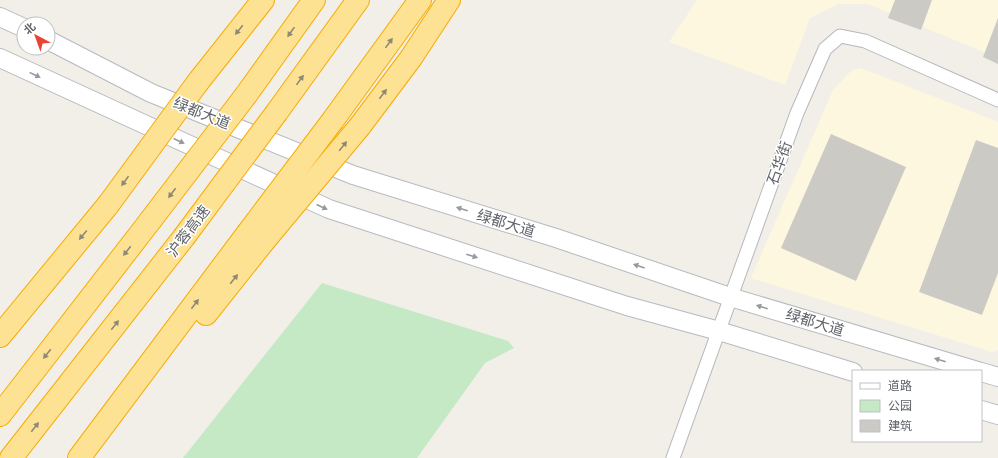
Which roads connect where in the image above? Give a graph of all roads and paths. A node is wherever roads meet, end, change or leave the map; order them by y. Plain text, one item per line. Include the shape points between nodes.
1 (263, 0) edge
2 (314, 0) edge
3 (358, 0) edge
4 (420, 0) edge
5 (449, 0) edge
6 (0, 17) edge
7 (16, 24) edge
8 (56, 44) edge
9 (0, 58) edge
10 (998, 100) edge
11 (256, 238) junction
12 (730, 297) junction
13 (719, 332) junction
14 (0, 336) edge
15 (975, 370) edge
16 (852, 372) edge
17 (982, 372) edge
18 (998, 377) edge
19 (982, 410) edge
20 (0, 415) edge
21 (998, 415) edge
22 (12, 458) edge
23 (79, 458) edge
24 (89, 458) edge
25 (673, 458) edge

1 -> 14 highway, bridge via 198,82 108,205
2 -> 20 highway, bridge via 246,95
22 -> 3 highway, 沪蓉高速, bridge via 184,237
11 -> 4 highway, bridge via 333,120
11 -> 5 highway, bridge via 360,126 411,58
6 - 7 main road
12 -> 8 main road, 绿都大道 via 556,238 353,175 151,93
9 -> 13 main road via 329,210 627,306
10 - 12 street, 石华街 via 864,41 840,36 825,49 797,113
23 -> 11 highway
24 -> 11 highway via 105,441
12 - 13 street, 石华街
15 -> 12 main road, 绿都大道
13 - 16 main road
13 - 25 street, 石华街
17 - 18 main road
19 - 21 main road

